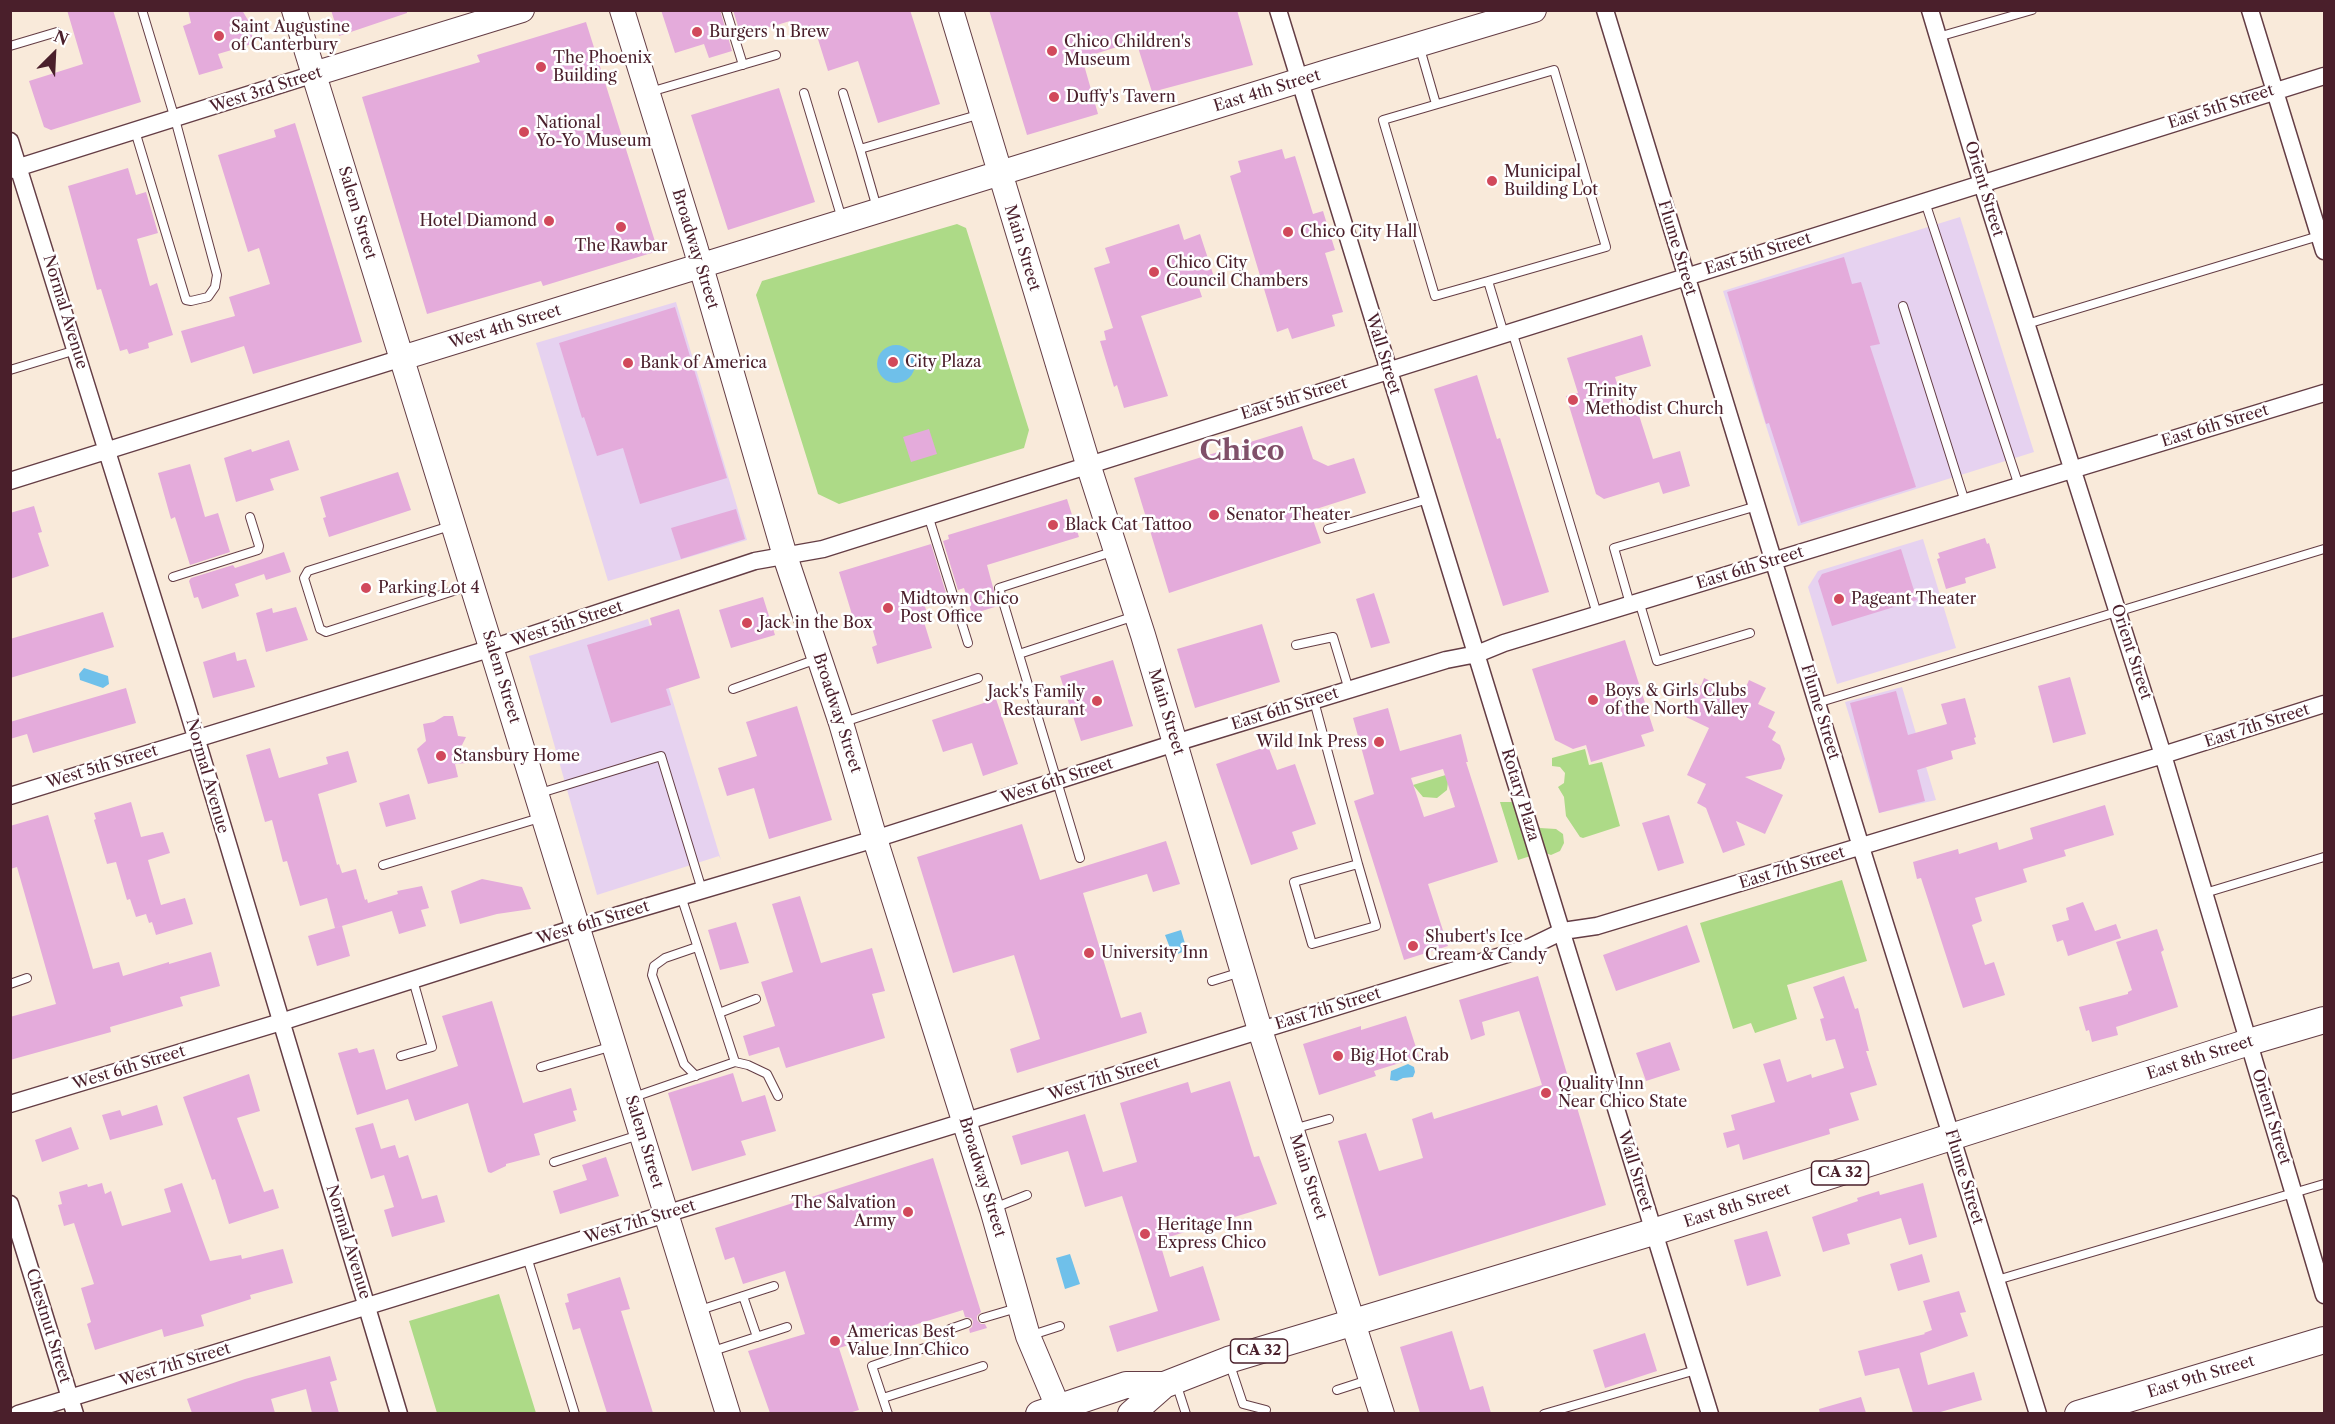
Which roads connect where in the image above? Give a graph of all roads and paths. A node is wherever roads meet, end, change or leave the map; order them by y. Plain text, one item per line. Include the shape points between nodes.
1 (142, 10) edge
2 (294, 10) edge
3 (522, 10) edge
4 (622, 10) edge
5 (726, 10) edge
6 (951, 10) edge
7 (1278, 10) edge
8 (1534, 10) edge
9 (1605, 10) edge
10 (1930, 10) edge
11 (2032, 10) edge
12 (2250, 10) edge
13 (57, 32) dead end
14 (1938, 37) junction
15 (1418, 45) junction
16 (10, 46) edge
17 (776, 56) dead end
18 (743, 65) junction
19 (314, 74) junction
20 (2325, 76) edge
21 (1300, 81) junction
22 (2274, 91) junction
23 (647, 93) junction
24 (804, 93) dead end
25 (843, 93) dead end
26 (1436, 104) junction
27 (982, 114) junction
28 (174, 119) junction
29 (135, 131) junction
30 (10, 141) edge
31 (860, 148) junction
32 (15, 169) edge
33 (999, 174) junction
34 (1982, 184) junction
35 (1925, 202) junction
36 (878, 212) junction
37 (843, 222) junction
38 (2323, 240) edge
39 (701, 267) junction
40 (1686, 276) junction
41 (1488, 281) junction
42 (1903, 306) dead end
43 (2026, 324) junction
44 (1508, 333) junction
45 (77, 350) junction
46 (402, 358) junction
47 (10, 370) edge
48 (1388, 370) junction
49 (2325, 393) edge
50 (108, 451) junction
51 (1088, 464) junction
52 (2073, 470) junction
53 (10, 481) edge
54 (2019, 486) junction
55 (1428, 499) junction
56 (1965, 502) junction
57 (1757, 506) junction
58 (928, 515) junction
59 (250, 517) dead end
60 (454, 525) junction
61 (1328, 529) dead end
62 (2325, 549) edge
63 (1116, 551) junction
64 (785, 556) junction
65 (1774, 560) junction
66 (173, 577) dead end
67 (472, 585) junction
68 (1635, 603) junction
69 (1597, 614) junction
70 (2118, 614) junction
71 (1136, 615) junction
72 (1750, 633) dead end
73 (968, 643) dead end
74 (1296, 645) dead end
75 (492, 648) junction
76 (1019, 654) junction
77 (1477, 654) junction
78 (819, 658) junction
79 (978, 678) dead end
80 (732, 689) dead end
81 (1349, 690) junction
82 (1490, 696) joint
83 (1314, 700) junction
84 (1817, 703) junction
85 (2325, 704) edge
86 (841, 723) junction
87 (195, 739) junction
88 (1175, 743) junction
89 (2163, 755) junction
90 (1056, 781) junction
91 (10, 796) edge
92 (541, 805) junction
93 (875, 839) junction
94 (1862, 847) junction
95 (2325, 857) edge
96 (1080, 858) dead end
97 (1358, 864) junction
98 (382, 865) dead end
99 (702, 890) junction
100 (2205, 893) junction
101 (1550, 894) joint
102 (681, 897) junction
103 (578, 927) junction
104 (1563, 931) junction
105 (697, 947) junction
106 (1243, 971) junction
107 (27, 978) dead end
108 (413, 980) junction
109 (1212, 981) dead end
110 (10, 984) edge
111 (756, 999) dead end
112 (718, 1013) junction
113 (2325, 1020) edge
114 (281, 1022) junction
115 (1260, 1030) junction
116 (2249, 1042) junction
117 (614, 1046) junction
118 (401, 1056) dead end
119 (735, 1062) junction
120 (541, 1067) dead end
121 (696, 1076) junction
122 (778, 1096) dead end
123 (631, 1098) junction
124 (10, 1104) edge
125 (1329, 1119) dead end
126 (965, 1122) junction
127 (1292, 1130) junction
128 (642, 1134) junction
129 (1952, 1137) junction
130 (554, 1162) dead end
131 (2325, 1184) edge
132 (2294, 1193) junction
133 (1027, 1196) dead end
134 (10, 1204) edge
135 (992, 1209) junction
136 (667, 1214) junction
137 (1653, 1232) junction
138 (527, 1257) junction
139 (1996, 1280) junction
140 (774, 1286) dead end
141 (2325, 1295) edge
142 (743, 1296) junction
143 (367, 1306) junction
144 (1020, 1307) junction
145 (697, 1311) junction
146 (983, 1318) dead end
147 (967, 1323) dead end
148 (1355, 1323) junction
149 (1060, 1326) dead end
150 (787, 1327) dead end
151 (1028, 1336) junction
152 (757, 1337) junction
153 (2325, 1340) edge
154 (709, 1352) junction
155 (1228, 1360) junction
156 (983, 1366) dead end
157 (1696, 1370) junction
158 (1371, 1379) junction
159 (1170, 1383) junction
160 (1336, 1390) dead end
161 (883, 1398) junction
162 (73, 1406) edge
163 (1266, 1410) dead end
164 (1056, 1412) edge
165 (18, 1413) edge
166 (399, 1413) edge
167 (574, 1413) edge
168 (728, 1413) edge
169 (888, 1413) edge
170 (1131, 1413) edge
171 (1186, 1413) edge
172 (1382, 1413) edge
173 (1544, 1413) edge
174 (1710, 1413) edge
175 (2038, 1413) edge
176 (2078, 1413) edge

1 - 28 lane
2 - 19 main road, Salem Street
3 - 19 main road, West 3rd Street
4 - 23 main road, Broadway Street
5 - 18 lane
6 - 27 main road, Main Street
7 - 21 street, Wall Street
8 - 15 main road, East 4th Street
9 - 40 street, Flume Street
10 - 14 street, Orient Street
11 - 14 lane
12 - 22 street
13 - 16 lane
14 - 34 street, Orient Street
15 - 21 main road, East 4th Street
15 - 26 lane
17 - 18 lane
18 - 23 lane
19 - 28 street, West 3rd Street
19 - 46 main road, Salem Street
20 - 22 street, East 5th Street
21 - 33 main road, East 4th Street
21 - 48 street, Wall Street
22 - 34 street, East 5th Street
22 - 38 street
23 - 39 main road, Broadway Street
24 - 37 lane
25 - 31 lane
26 - 41 lane via 1383,120 1389,142 1435,296
26 - 41 lane via 1554,70 1606,247
27 - 31 lane
27 - 33 main road, Main Street
28 - 29 street, West 3rd Street
28 - 29 lane via 217,275 208,297 186,300
29 - 32 street, West 3rd Street
30 - 32 street, Normal Avenue
31 - 36 lane
32 - 45 street, Normal Avenue
33 - 36 main road, West 4th Street
33 - 51 main road, Main Street
34 - 35 street, East 5th Street
34 - 43 street, Orient Street
35 - 40 street, East 5th Street
35 - 54 lane
36 - 37 main road, West 4th Street
37 - 39 main road, West 4th Street
38 - 43 lane
39 - 46 main road, West 4th Street
39 - 64 main road, Broadway Street
40 - 44 street, East 5th Street
40 - 57 street, Flume Street
41 - 44 lane
42 - 56 lane
43 - 52 street, Orient Street
44 - 48 street, East 5th Street
44 - 69 lane
45 - 47 lane
45 - 50 street, Normal Avenue
46 - 50 street, West 4th Street
46 - 60 main road, Salem Street
48 - 51 street, East 5th Street
48 - 55 street, Wall Street
49 - 52 street, East 6th Street
50 - 53 street, West 4th Street
50 - 87 street, Normal Avenue
51 - 58 street, West 5th Street
51 - 63 main road, Main Street
52 - 54 street, East 6th Street
52 - 70 street, Orient Street
54 - 56 street, East 6th Street
55 - 61 lane
55 - 77 street, Wall Street
56 - 65 street, East 6th Street
57 - 65 street, Flume Street
57 - 68 lane via 1614,548
58 - 64 street, West 5th Street via 823,549
58 - 73 lane
59 - 66 lane via 258,550
60 - 67 main road, Salem Street
60 - 67 lane via 308,571 304,578 320,629 326,632
62 - 70 lane
63 - 71 main road, Main Street
63 - 76 lane via 999,588
64 - 75 street, West 5th Street via 755,561
64 - 78 main road, Broadway Street
65 - 68 street, East 6th Street
65 - 84 street, Flume Street
67 - 75 main road, Salem Street
68 - 69 street, East 6th Street
68 - 72 lane via 1657,661
69 - 77 street, East 6th Street
70 - 84 lane
70 - 89 street, Orient Street
71 - 76 lane
71 - 88 main road, Main Street
74 - 81 lane via 1333,637
75 - 87 street, West 5th Street
75 - 92 main road, Salem Street
76 - 90 lane
77 - 81 street, East 6th Street
77 - 82 street, Wall Street
78 - 80 lane
78 - 86 main road, Broadway Street
79 - 86 lane
81 - 83 street, East 6th Street
82 - 101 street, Rotary Plaza
83 - 88 street, East 6th Street
83 - 97 lane
84 - 94 street, Flume Street
85 - 89 street, East 7th Street
86 - 93 main road, Broadway Street
87 - 91 street, West 5th Street
87 - 114 street, Normal Avenue
88 - 90 street, West 6th Street
88 - 106 main road, Main Street
89 - 94 street, East 7th Street
89 - 100 street, Orient Street
90 - 93 street, West 6th Street
90 - 96 lane
92 - 98 lane
92 - 99 lane via 661,756
92 - 103 main road, Salem Street
93 - 99 street, West 6th Street
93 - 126 main road, Broadway Street
94 - 104 street, East 7th Street via 1597,926
94 - 129 street, Flume Street
95 - 100 lane
97 - 97 lane via 1294,882 1312,944 1376,926
99 - 102 street, West 6th Street
100 - 116 street, Orient Street
101 - 104 street, Wall Street
102 - 103 street, West 6th Street
102 - 105 lane
103 - 108 street, West 6th Street
103 - 117 main road, Salem Street
104 - 115 street, East 7th Street via 1530,947
104 - 137 street, Wall Street
105 - 112 lane
105 - 121 lane via 665,958 654,966 652,975 684,1064
106 - 109 lane
106 - 115 main road, Main Street
107 - 110 lane
108 - 114 street, West 6th Street
108 - 118 lane via 432,1047
111 - 112 lane
112 - 119 lane
113 - 116 main road, East 8th Street / CA 32
114 - 124 street, West 6th Street
114 - 143 street, Normal Avenue
115 - 126 street, West 7th Street
115 - 127 main road, Main Street
116 - 129 main road, East 8th Street / CA 32
116 - 132 street, Orient Street
117 - 120 lane
117 - 123 main road, Salem Street
119 - 121 lane
119 - 122 lane via 767,1074
121 - 123 lane
123 - 128 main road, Salem Street
125 - 127 lane
126 - 135 main road, Broadway Street
126 - 136 street, West 7th Street
127 - 148 main road, Main Street
128 - 130 lane
128 - 136 main road, Salem Street
129 - 137 main road, East 8th Street / CA 32
129 - 139 street, Flume Street
131 - 132 lane
132 - 139 lane
132 - 141 street, Orient Street
133 - 135 lane
134 - 162 street, Chestnut Street
135 - 144 main road, Broadway Street
136 - 138 street, West 7th Street
136 - 145 main road, Salem Street
137 - 148 main road, East 8th Street / CA 32
137 - 157 street, Wall Street
138 - 143 street, West 7th Street
138 - 167 lane
139 - 175 street, Flume Street
140 - 142 lane
142 - 145 lane
142 - 152 lane
143 - 162 street, West 7th Street
143 - 166 street, Normal Avenue
144 - 146 lane
144 - 151 main road, Broadway Street
145 - 154 main road, Salem Street
147 - 161 lane via 950,1329 939,1343 872,1366
148 - 155 main road, CA 32
148 - 158 main road, Main Street
149 - 151 lane
150 - 152 lane
151 - 164 main road, Broadway Street
152 - 154 lane
153 - 176 main road, East 9th Street
154 - 168 main road, Salem Street
155 - 159 main road, CA 32
155 - 163 lane via 1243,1404
156 - 161 lane
157 - 173 lane
157 - 174 street, Wall Street
158 - 160 lane
158 - 172 main road, Main Street
159 - 164 main road, CA 32 via 1126,1385
159 - 170 main road
159 - 171 lane
161 - 169 lane
162 - 165 street, West 7th Street

